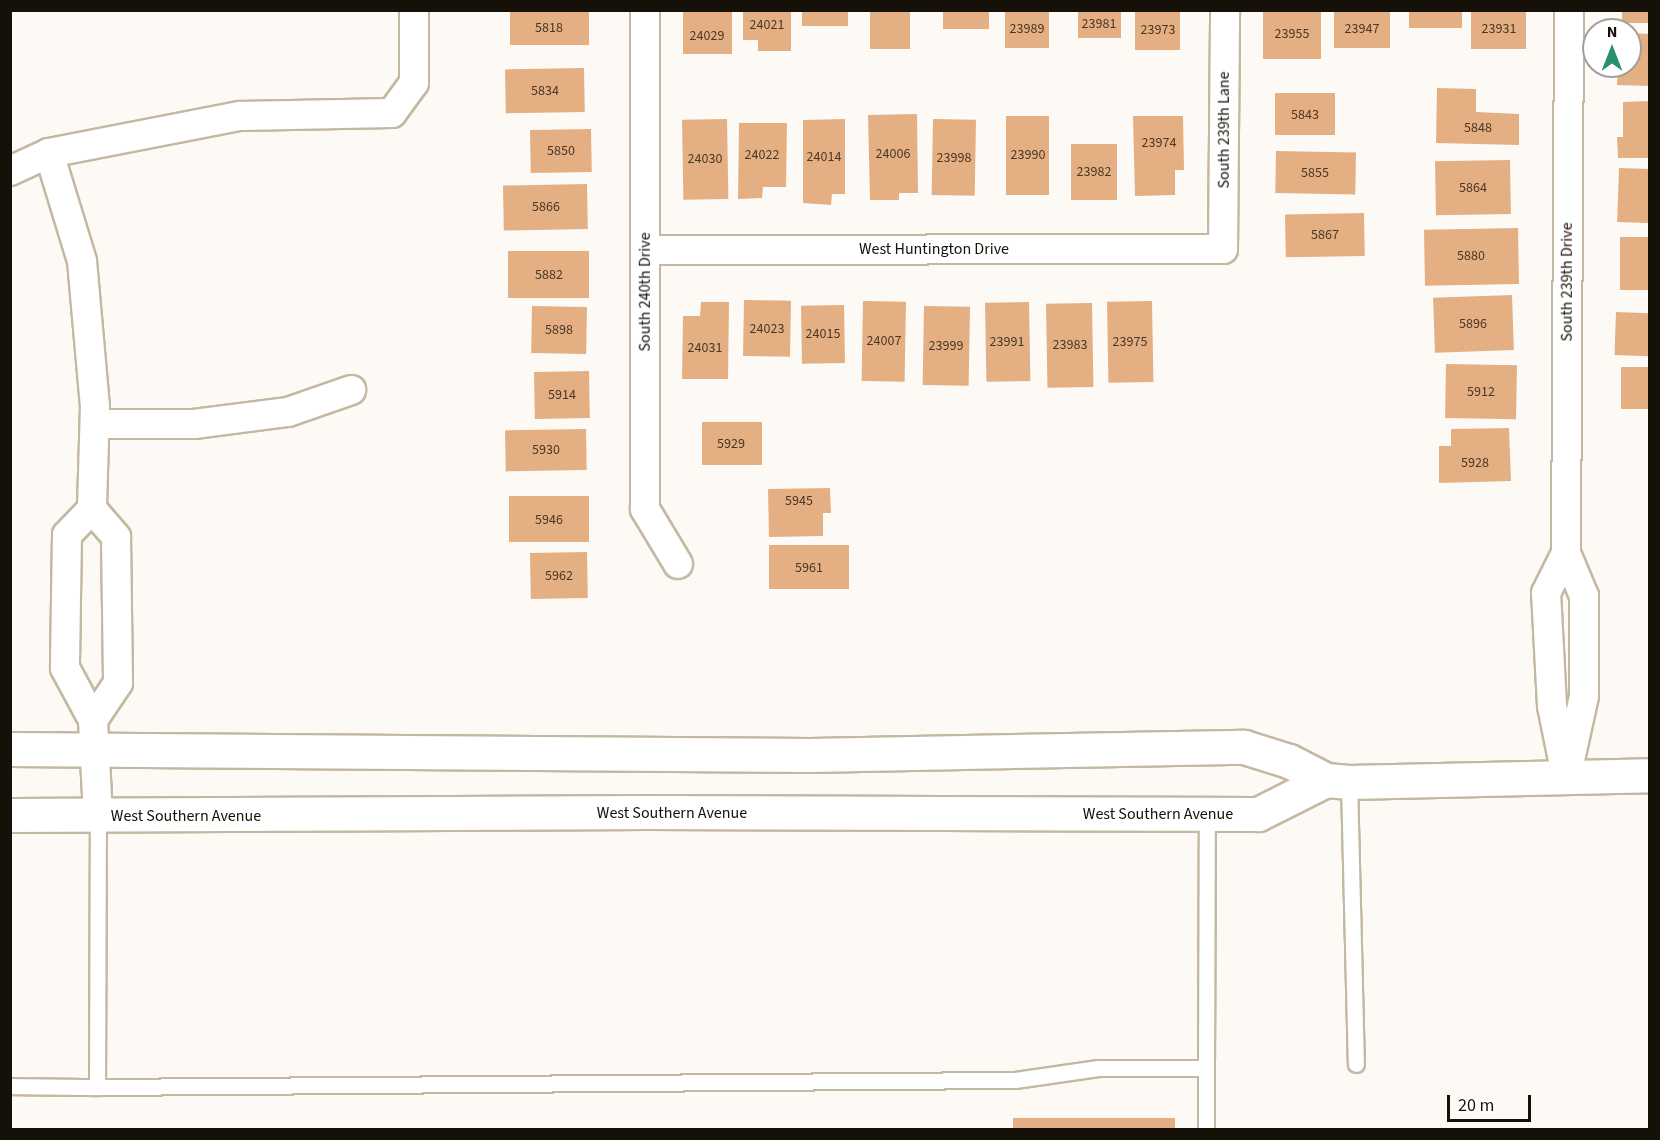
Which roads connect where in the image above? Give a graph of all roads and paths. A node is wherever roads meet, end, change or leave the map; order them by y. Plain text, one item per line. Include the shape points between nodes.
1 (414, 10) edge
2 (645, 10) edge
3 (1225, 10) edge
4 (1569, 10) edge
5 (49, 153) junction
6 (10, 171) edge
7 (1223, 249) joint
8 (645, 250) junction
9 (351, 390) dead end
10 (95, 424) junction
11 (92, 509) junction
12 (678, 564) dead end
13 (94, 734) junction
14 (10, 749) edge
15 (1650, 775) edge
16 (1566, 777) junction
17 (1337, 781) junction
18 (1207, 814) junction
19 (10, 815) edge
20 (98, 816) junction
21 (1356, 1064) dead end
22 (1206, 1068) junction
23 (10, 1086) edge
24 (97, 1087) junction
25 (1206, 1130) edge

1 - 5 street via 414,83 392,113 240,116
2 - 8 street, South 240th Drive
3 - 7 street, South 239th Lane
4 - 16 street, South 239th Drive via 1566,553 1584,596 1584,706
5 - 6 street
5 - 10 street via 82,261
7 - 8 street, West Huntington Drive
8 - 12 street, South 240th Drive via 645,509
9 - 10 street via 277,413 194,424
10 - 11 street
11 - 13 street via 116,537 118,683
11 - 13 street via 67,535 64,669
13 - 14 main road, West Southern Avenue
13 - 17 main road, West Southern Avenue via 810,755 1244,747
13 - 20 street
15 - 16 main road, West Southern Avenue
16 - 17 main road, West Southern Avenue
17 - 18 main road, West Southern Avenue via 1258,814
17 - 21 lane
18 - 20 main road, West Southern Avenue via 646,812
18 - 22 lane
19 - 20 main road, West Southern Avenue
20 - 24 lane
22 - 24 lane via 1098,1068 1015,1080
22 - 25 lane
23 - 24 lane

